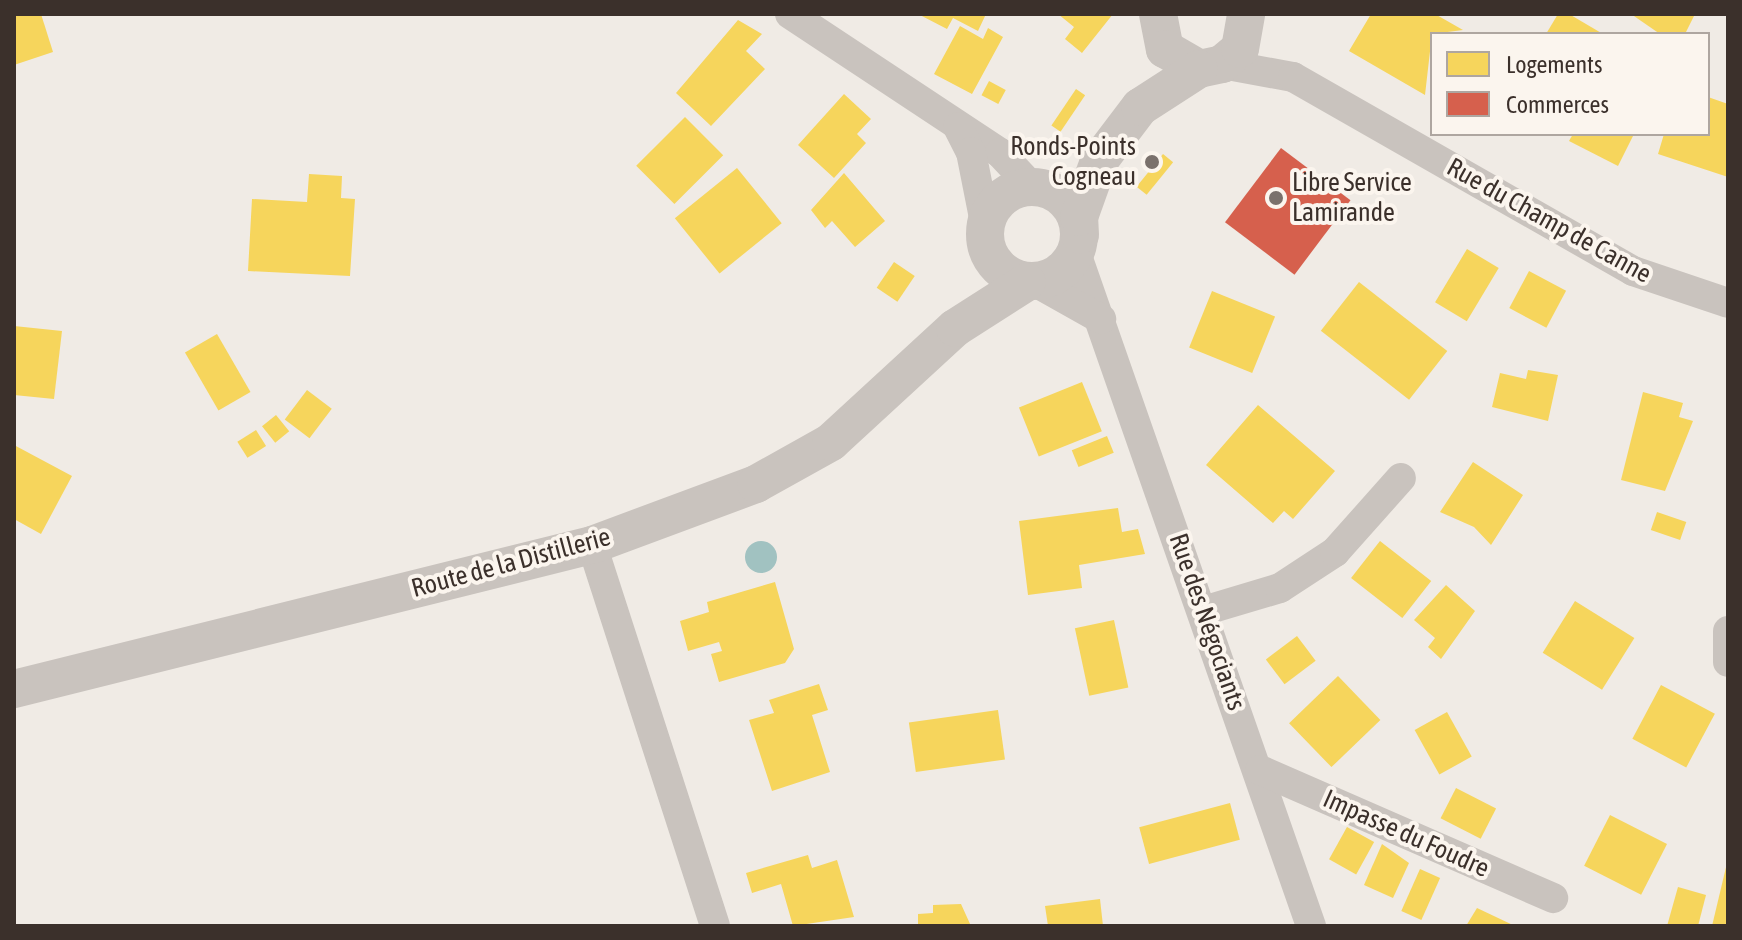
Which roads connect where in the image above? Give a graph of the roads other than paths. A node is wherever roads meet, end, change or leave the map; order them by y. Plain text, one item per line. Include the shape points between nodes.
1 (790, 14) edge
2 (1248, 18) edge
3 (1159, 25) edge
4 (1211, 67) junction
5 (1293, 77) junction
6 (1140, 107) junction
7 (958, 127) junction
8 (1099, 161) junction
9 (1041, 189) junction
10 (986, 235) junction
11 (1078, 244) junction
12 (1031, 282) junction
13 (1728, 303) edge
14 (1101, 319) junction
15 (955, 328) junction
16 (1401, 478) dead end
17 (592, 545) junction
18 (1203, 611) junction
19 (1728, 631) edge
20 (1728, 662) edge
21 (14, 689) edge
22 (1260, 770) junction
23 (1553, 898) dead end
24 (715, 926) edge
25 (1311, 926) edge

1 - 7 street
2 - 4 street via 1240,49
2 - 5 street, Rue du Champ de Canne
3 - 4 street via 1174,59
3 - 6 street
4 - 5 street, Rue du Champ de Canne
4 - 6 street
5 - 13 street, Rue du Champ de Canne via 1633,271
6 - 8 street
7 - 9 street via 1000,153
7 - 10 street via 971,152
8 - 9 street
8 - 11 street via 1079,217
9 - 10 street via 1001,199
9 - 11 street via 1072,208
10 - 12 street via 999,269
10 - 15 street, Route de la Distillerie
11 - 12 street via 1060,273
11 - 14 street, Rue des Négociants
12 - 14 street
12 - 15 street, Route de la Distillerie
14 - 18 street, Rue des Négociants
15 - 17 street, Route de la Distillerie via 831,442 756,484
16 - 18 street via 1335,552 1280,588
17 - 21 street, Route de la Distillerie
17 - 24 street
18 - 22 street, Rue des Négociants
19 - 20 street
22 - 23 street, Impasse du Foudre
22 - 25 street, Rue des Négociants

